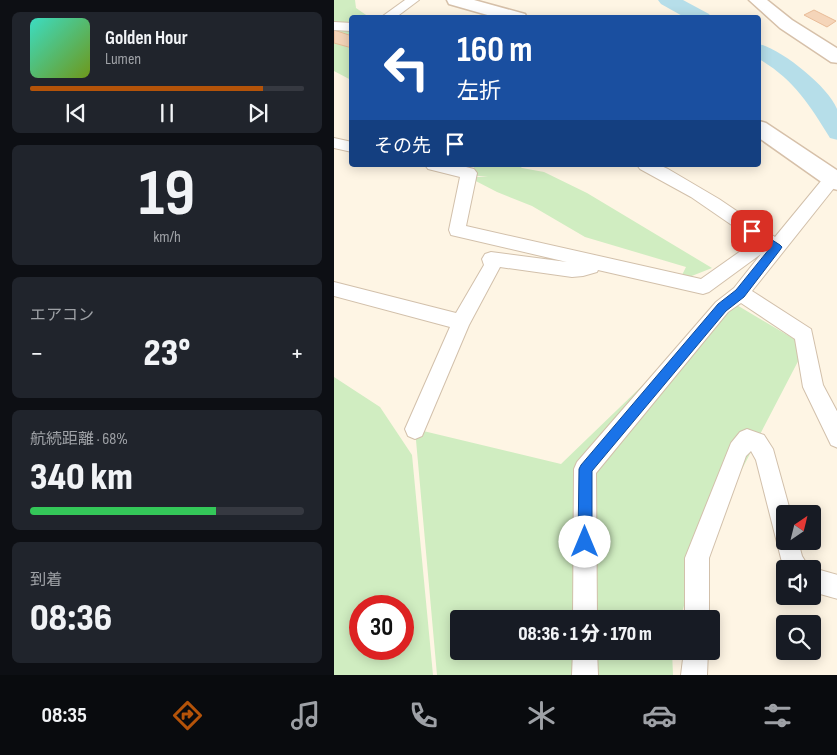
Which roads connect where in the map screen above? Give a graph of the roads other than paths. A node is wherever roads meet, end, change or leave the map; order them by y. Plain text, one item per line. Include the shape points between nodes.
1 (413, 0) edge
2 (455, 0) edge
3 (757, 0) edge
4 (390, 15) edge
5 (508, 15) edge
6 (334, 26) edge
7 (349, 27) edge
8 (837, 58) edge
9 (761, 129) edge
10 (334, 143) edge
11 (349, 146) edge
12 (442, 167) edge
13 (650, 167) edge
14 (835, 180) edge
15 (772, 244) junction
16 (600, 263) junction
17 (334, 288) edge
18 (740, 294) junction
19 (461, 322) junction
20 (415, 429) dead end
21 (837, 438) edge
22 (778, 505) edge
23 (821, 582) edge
24 (837, 587) edge
25 (585, 610) edge
26 (697, 610) edge
27 (585, 660) edge
28 (695, 660) edge
29 (585, 675) edge
30 (694, 675) edge

1 - 4 street
2 - 5 main road
3 - 8 main road
6 - 7 street
9 - 14 main road
10 - 11 street
12 - 16 street via 469,173 458,230
13 - 15 street via 694,190
14 - 15 street
15 - 16 street via 703,287
15 - 18 street
16 - 19 street via 587,269 563,269 491,260 492,265
17 - 19 street
18 - 21 street via 804,335 813,387
18 - 25 street via 722,307 585,469
19 - 20 street
22 - 26 street via 766,456 757,442 747,439 738,450 697,558
23 - 24 street
27 - 29 street
28 - 30 street

